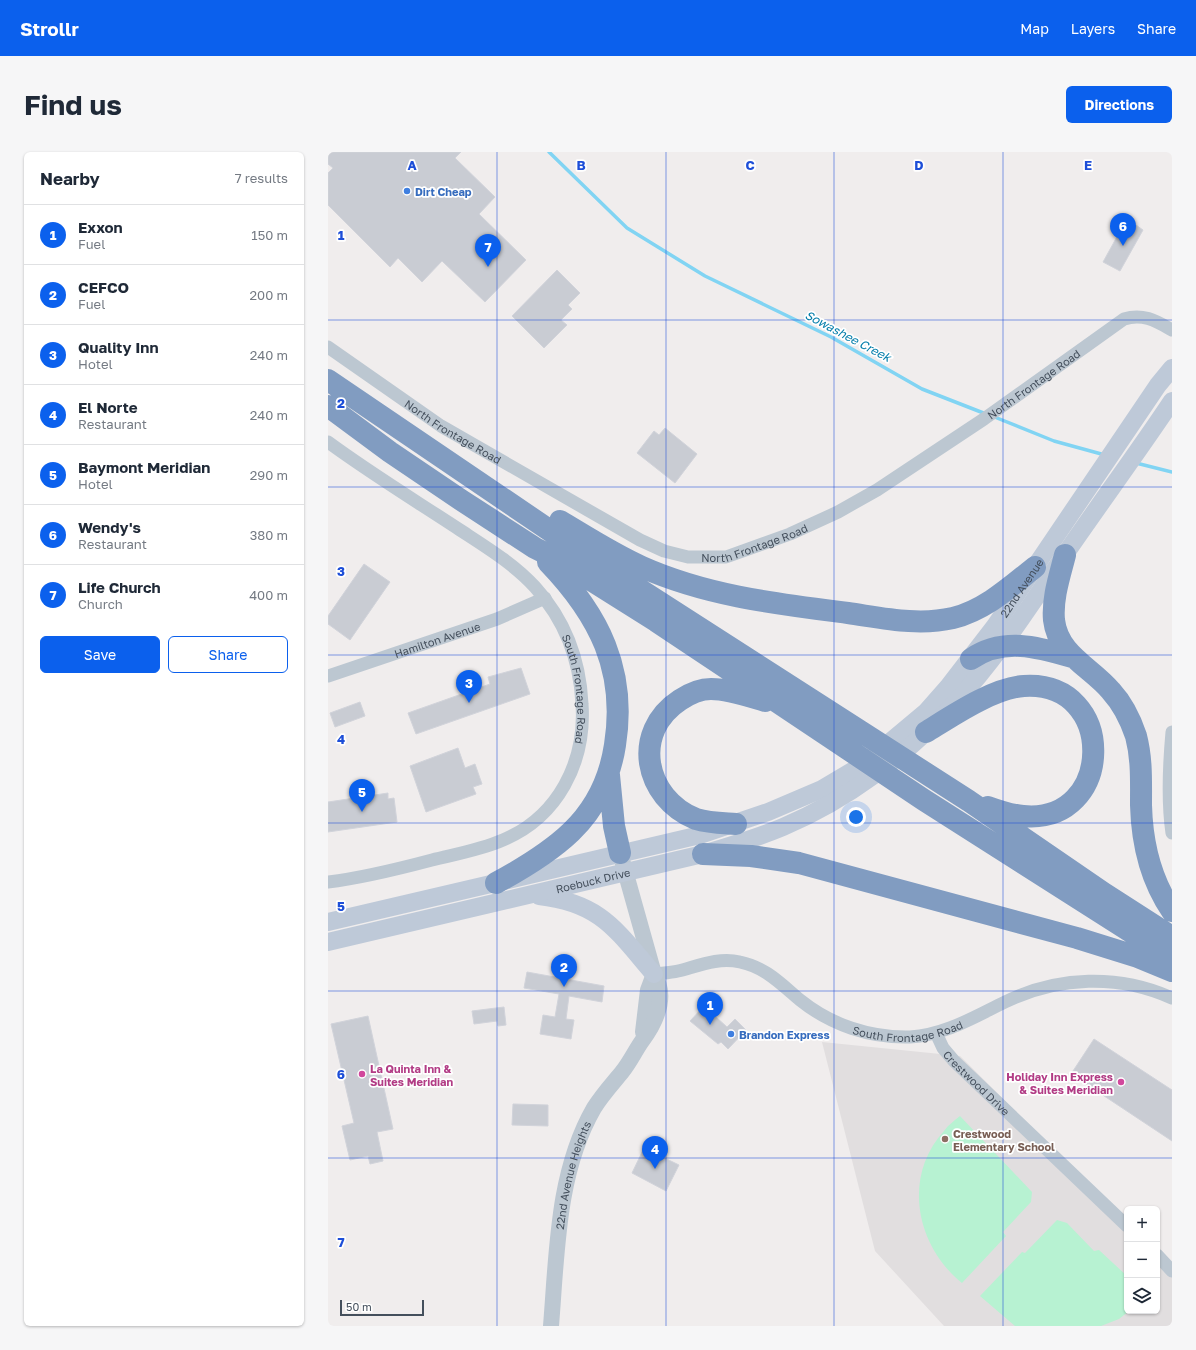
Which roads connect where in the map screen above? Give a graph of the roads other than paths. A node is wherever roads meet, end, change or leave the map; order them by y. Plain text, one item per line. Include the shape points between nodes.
1 (1172, 330) edge
2 (328, 347) edge
3 (1172, 368) edge
4 (328, 380) edge
5 (1170, 404) edge
6 (328, 406) edge
7 (328, 442) edge
8 (453, 466) junction
9 (535, 548) junction
10 (1049, 558) junction
11 (545, 598) junction
12 (1000, 647) junction
13 (1072, 657) junction
14 (971, 658) junction
15 (328, 676) edge
16 (787, 708) junction
17 (926, 732) junction
18 (1172, 732) edge
19 (609, 774) junction
20 (844, 786) junction
21 (969, 801) junction
22 (736, 824) junction
23 (1172, 833) edge
24 (703, 854) junction
25 (623, 862) junction
26 (328, 882) edge
27 (496, 883) junction
28 (530, 895) junction
29 (1172, 911) edge
30 (328, 922) edge
31 (1172, 937) edge
32 (328, 942) edge
33 (1172, 958) edge
34 (1172, 971) edge
35 (654, 974) junction
36 (1172, 998) edge
37 (936, 1033) junction
38 (1124, 1223) edge
39 (1160, 1258) edge
40 (1172, 1271) edge
41 (551, 1326) edge

1 - 2 street, North Frontage Road via 1145,317 1134,316 1124,319 1003,406 912,467 838,512 790,534 726,556 688,557 640,540 441,426
3 - 10 main road, 22nd Avenue via 1146,404
4 - 8 highway
5 - 10 main road, 22nd Avenue
6 - 9 highway via 390,452
7 - 11 street, South Frontage Road via 503,558 521,572
8 - 10 highway via 529,503 642,567 698,587 777,604 912,621 936,621 975,610
8 - 21 highway via 714,639
9 - 16 highway via 560,560
9 - 19 highway via 568,583 586,609 612,663 616,680 618,715
10 - 12 main road, 22nd Avenue
10 - 13 highway via 1058,638
10 - 14 main road, 22nd Avenue
11 - 15 street, Hamilton Avenue via 497,619
11 - 26 street, South Frontage Road via 568,637 577,664 582,692 583,714 578,754 562,791 537,820 503,840 485,847 382,873
12 - 13 highway via 1037,647
12 - 14 highway via 990,648
12 - 17 main road, 22nd Avenue via 954,705
13 - 29 highway via 1112,691 1135,734 1142,774 1142,831 1146,853 1155,880
14 - 20 main road, 22nd Avenue via 926,712 877,753
16 - 22 highway via 735,692 710,689 694,693 674,704 660,717 656,725 649,760 660,790 675,806 695,818 705,822
16 - 33 highway via 924,800
17 - 20 main road, 22nd Avenue via 875,774
17 - 21 highway via 985,698 1023,686 1039,686 1054,690 1067,698 1085,717 1094,741 1093,768 1082,791 1064,807 1044,814 1023,816
18 - 23 street via 1169,782
19 - 25 highway via 614,826
19 - 27 highway via 586,816 571,832 553,848
20 - 22 main road, Roebuck Drive via 802,798
20 - 24 main road, Roebuck Drive via 784,826
21 - 31 highway
22 - 25 main road, Roebuck Drive
24 - 25 main road, Roebuck Drive
24 - 34 highway via 751,856 800,863 1077,938 1138,957
25 - 27 main road, Roebuck Drive
25 - 28 main road, Roebuck Drive
25 - 35 street, 22nd Avenue Heights
27 - 30 main road, Roebuck Drive
28 - 32 main road, Roebuck Drive
28 - 35 main road via 569,901 593,911 614,928
35 - 37 street, South Frontage Road via 717,961 739,962 769,974 802,1001 845,1026 888,1036
35 - 41 street, 22nd Avenue Heights via 660,988 657,1018 633,1057 597,1104 578,1140 564,1193
36 - 37 street, South Frontage Road via 1155,990 1124,983 1070,982 1027,993 962,1024
37 - 38 street, Crestwood Drive via 943,1048 954,1061
39 - 40 street

